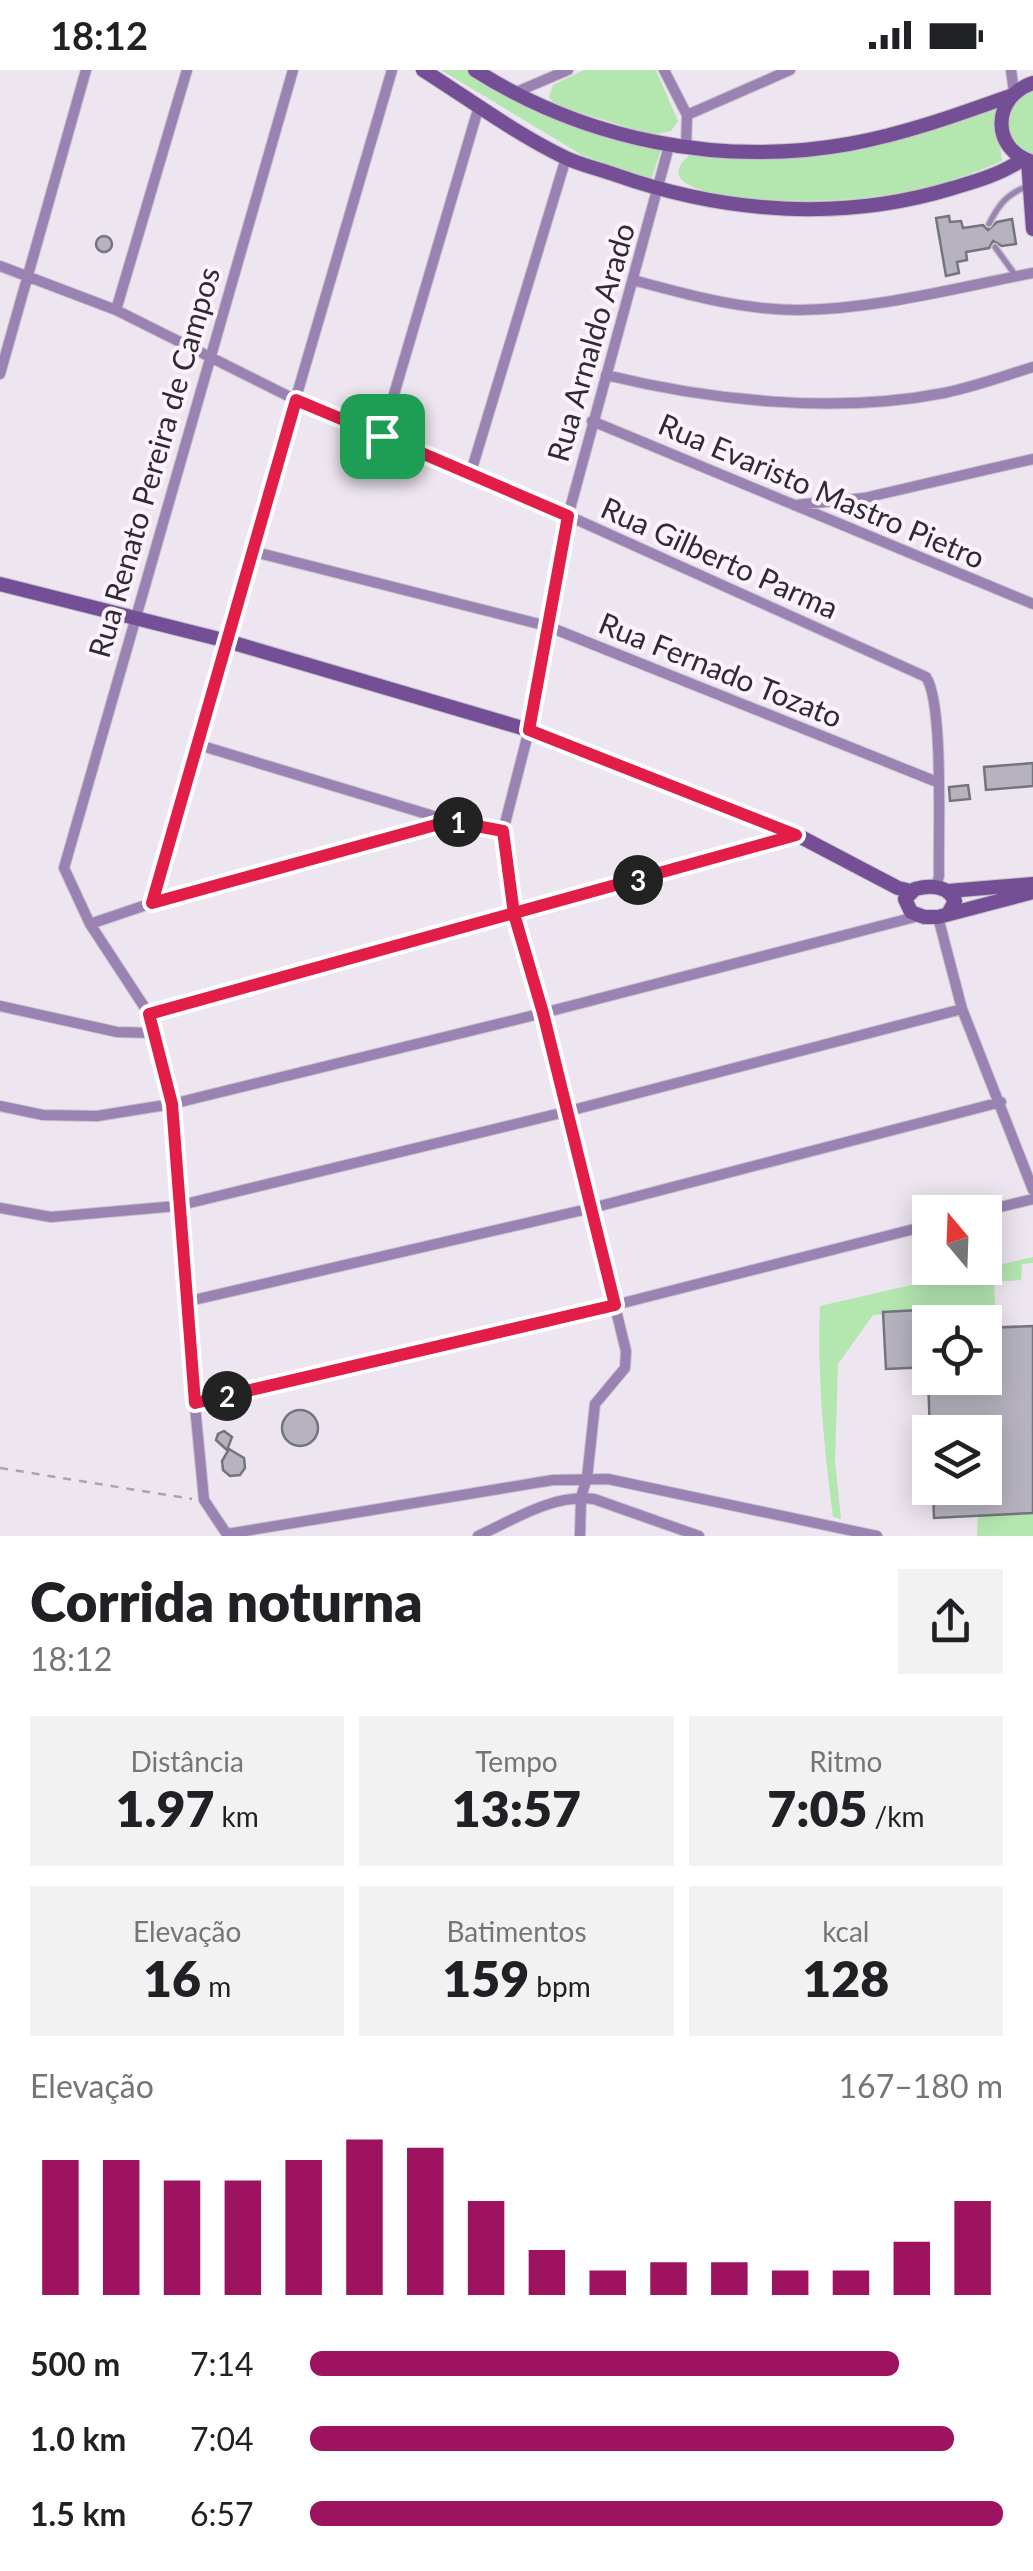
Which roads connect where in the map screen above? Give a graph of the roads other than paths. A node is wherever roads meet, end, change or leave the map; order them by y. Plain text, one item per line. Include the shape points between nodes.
1 (86, 70) edge
2 (187, 70) edge
3 (293, 70) edge
4 (392, 70) edge
5 (422, 70) edge
6 (475, 70) edge
7 (568, 70) edge
8 (664, 70) edge
9 (790, 70) edge
10 (1018, 82) edge
11 (513, 94) junction
12 (480, 106) junction
13 (687, 115) junction
14 (670, 146) junction
15 (686, 148) junction
16 (566, 158) junction
17 (1028, 160) edge
18 (1028, 186) junction
19 (658, 190) junction
20 (989, 224) dead end
21 (1033, 229) edge
22 (995, 247) dead end
23 (0, 266) edge
24 (1033, 272) edge
25 (29, 274) junction
26 (1016, 276) junction
27 (633, 280) junction
28 (116, 310) junction
29 (209, 355) junction
30 (1033, 368) edge
31 (0, 374) edge
32 (606, 375) junction
33 (296, 400) junction
34 (592, 422) junction
35 (382, 436) junction
36 (1033, 458) edge
37 (471, 472) junction
38 (796, 505) junction
39 (568, 516) junction
40 (251, 551) junction
41 (0, 584) edge
42 (1033, 604) edge
43 (134, 620) junction
44 (547, 626) junction
45 (226, 641) junction
46 (529, 730) junction
47 (199, 746) junction
48 (937, 782) junction
49 (450, 821) junction
50 (503, 831) junction
51 (796, 835) junction
52 (941, 885) junction
53 (1033, 888) edge
54 (905, 891) junction
55 (152, 903) junction
56 (514, 914) junction
57 (911, 916) junction
58 (942, 917) junction
59 (90, 924) junction
60 (0, 1006) edge
61 (962, 1010) junction
62 (543, 1013) junction
63 (149, 1014) junction
64 (154, 1033) junction
65 (1001, 1102) junction
66 (172, 1104) junction
67 (0, 1106) edge
68 (565, 1112) junction
69 (1033, 1190) edge
70 (1033, 1199) edge
71 (178, 1206) junction
72 (1002, 1207) edge
73 (0, 1208) edge
74 (592, 1208) junction
75 (912, 1230) edge
76 (185, 1302) junction
77 (615, 1305) junction
78 (195, 1403) junction
79 (587, 1478) junction
80 (581, 1498) junction
81 (227, 1535) edge
82 (478, 1536) edge
83 (580, 1536) edge
84 (699, 1536) edge
85 (877, 1536) edge

1 - 25 street
2 - 28 street
3 - 29 street, Rua Renato Pereira de Campos
4 - 33 street
5 - 12 street
6 - 11 street
7 - 11 street
8 - 13 street
9 - 13 street
10 - 15 street via 925,126 844,144 776,151
10 - 17 street via 1000,124 1011,150
11 - 14 street via 591,126
12 - 16 street
12 - 35 street
13 - 15 street
14 - 15 street
14 - 19 street, Rua Arnaldo Arado
16 - 19 street
16 - 37 street
17 - 18 street
17 - 19 street via 932,195 870,206 730,205
18 - 20 lane via 1011,192
18 - 21 street
19 - 27 street, Rua Arnaldo Arado
22 - 26 lane
23 - 25 street, Rua Gilberto Parma
24 - 26 street
25 - 28 street, Rua Gilberto Parma
25 - 31 street
26 - 27 street via 798,310 715,302
27 - 32 street, Rua Arnaldo Arado
28 - 29 street, Rua Gilberto Parma
29 - 33 street, Rua Gilberto Parma
29 - 43 street, Rua Renato Pereira de Campos
30 - 32 street via 943,393 838,404 692,394
32 - 34 street, Rua Arnaldo Arado
33 - 35 street, Rua Gilberto Parma
33 - 40 street
34 - 38 street, Rua Evaristo Mastro Pietro
34 - 39 street, Rua Arnaldo Arado
35 - 37 street, Rua Gilberto Parma
36 - 38 street via 864,498
37 - 39 street, Rua Gilberto Parma
38 - 42 street, Rua Evaristo Mastro Pietro
39 - 44 street, Rua Arnaldo Arado
39 - 48 street, Rua Gilberto Parma via 926,677 937,715
40 - 44 street, Rua Fernado Tozato
40 - 45 street
41 - 43 street
43 - 45 street
43 - 59 street, Rua Renato Pereira de Campos via 64,868
44 - 46 street, Rua Arnaldo Arado
44 - 48 street, Rua Fernado Tozato
45 - 46 street
45 - 47 street
46 - 50 street, Rua Arnaldo Arado
46 - 51 street
47 - 49 street
47 - 55 street
48 - 52 street
49 - 50 street
49 - 55 street
50 - 56 street, Rua Arnaldo Arado
51 - 54 street
51 - 56 street
52 - 53 street
52 - 54 street
52 - 58 street via 955,901
53 - 58 street
54 - 57 street
55 - 59 street
56 - 62 street, Rua Arnaldo Arado
56 - 63 street
57 - 58 street
57 - 62 street
58 - 61 street
59 - 63 street
60 - 64 street via 117,1032
61 - 65 street
61 - 68 street
62 - 66 street
62 - 68 street, Rua Arnaldo Arado
63 - 64 street
64 - 66 street
65 - 69 street
65 - 74 street
66 - 67 street via 96,1116
66 - 71 street
68 - 71 street
68 - 74 street, Rua Arnaldo Arado
70 - 72 street
71 - 73 street via 51,1218
71 - 76 street
74 - 76 street
74 - 77 street, Rua Arnaldo Arado
75 - 77 street
76 - 78 street
77 - 78 street
77 - 79 street, Rua Arnaldo Arado via 625,1368 594,1404
78 - 81 street via 204,1500
79 - 80 street, Rua Arnaldo Arado
79 - 81 street
79 - 85 street
80 - 82 street via 558,1500
80 - 83 street, Rua Arnaldo Arado
80 - 84 street

